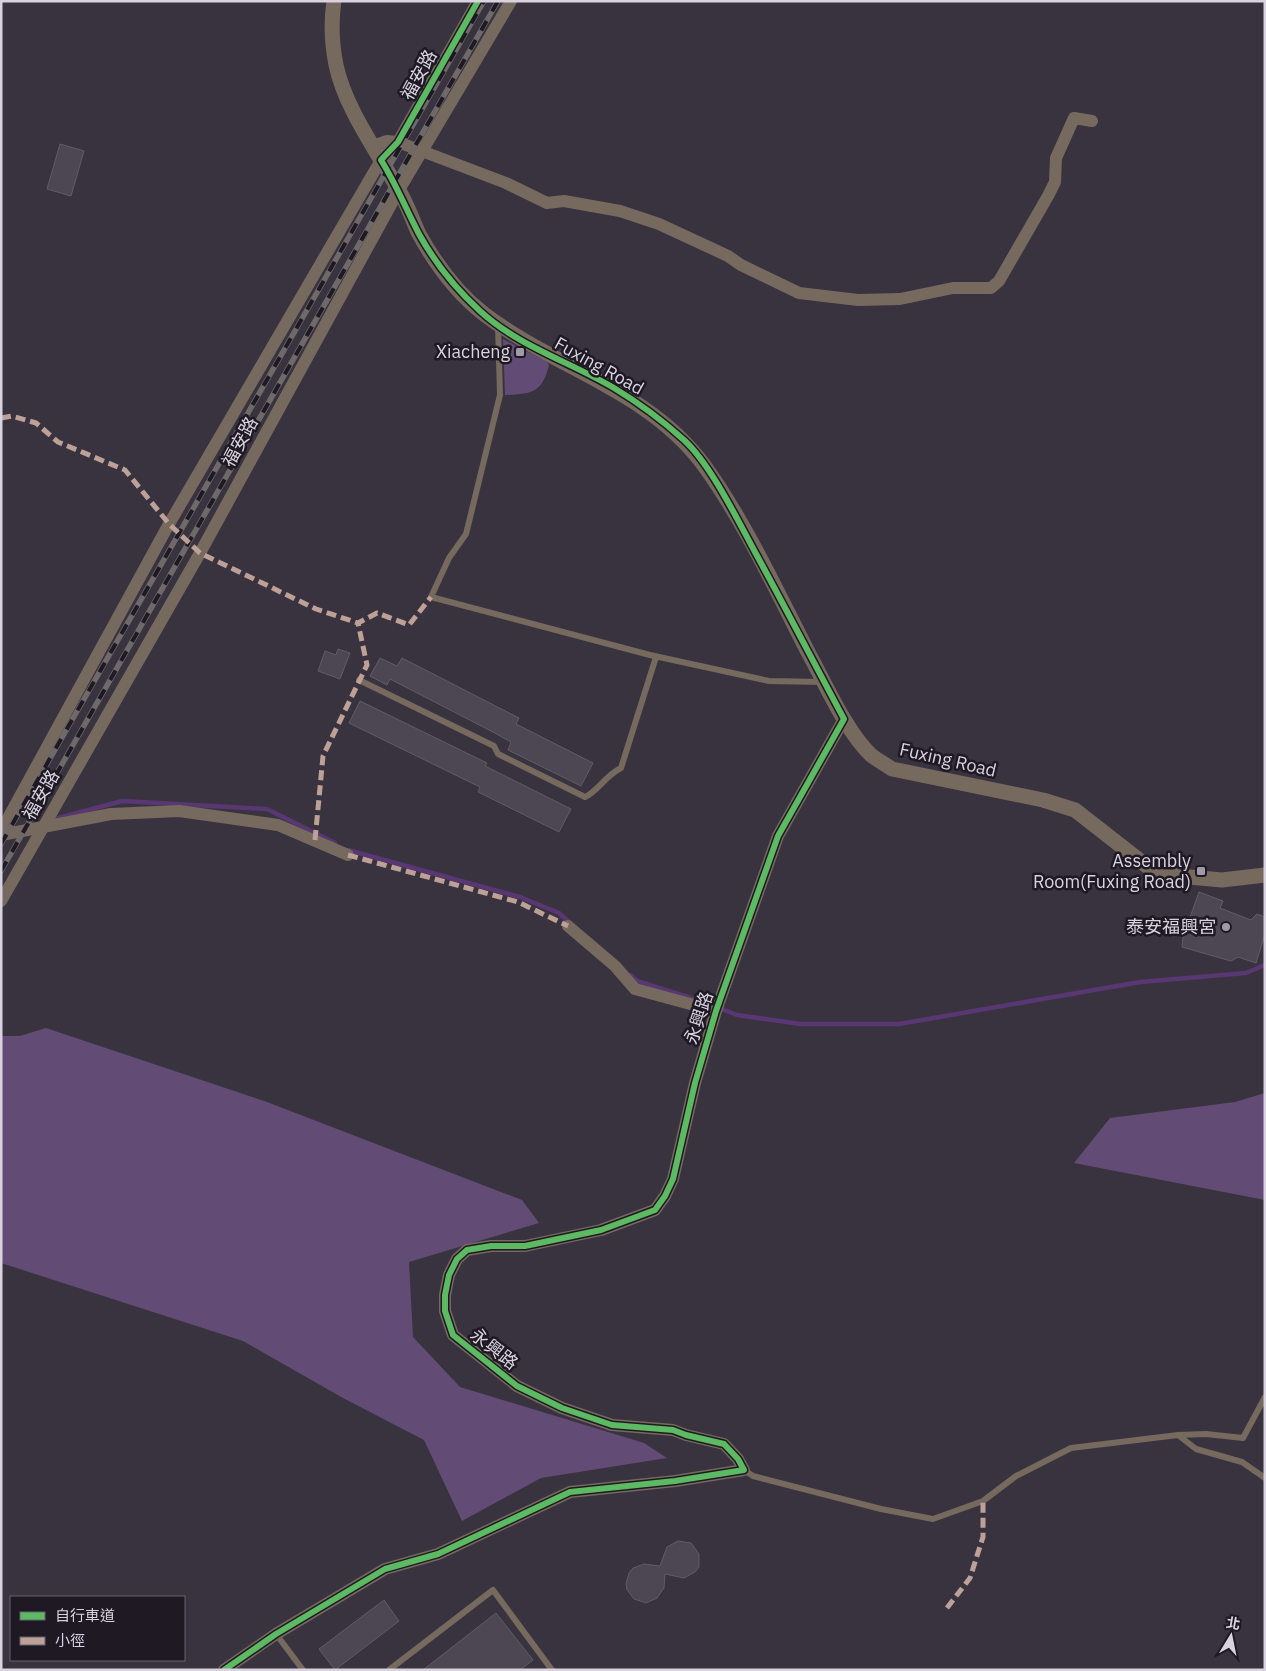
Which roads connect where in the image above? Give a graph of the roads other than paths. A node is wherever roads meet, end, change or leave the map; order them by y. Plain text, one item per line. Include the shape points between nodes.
1 (334, 1) edge
2 (478, 1) edge
3 (511, 1) edge
4 (1092, 121) dead end
5 (398, 142) junction
6 (373, 146) junction
7 (424, 150) junction
8 (381, 160) junction
9 (399, 190) junction
10 (498, 324) junction
11 (656, 657) junction
12 (359, 680) dead end
13 (824, 682) junction
14 (844, 719) junction
15 (42, 829) junction
16 (1, 833) edge
17 (348, 855) dead end
18 (1265, 875) edge
19 (1, 901) edge
20 (568, 926) dead end
21 (716, 1011) junction
22 (1265, 1397) edge
23 (1178, 1435) junction
24 (744, 1470) junction
25 (1265, 1478) edge
26 (276, 1634) junction
27 (224, 1670) edge
28 (303, 1670) edge
29 (389, 1670) edge
30 (552, 1670) edge

1 - 6 street, Fuxing Road via 336,65 345,92
2 - 5 street, 福安路
3 - 7 street, 福安路
4 - 7 street via 1074,118 1056,158 1055,182 999,281 990,288 953,288 892,299 858,300 799,293 660,224 620,211 564,201 547,204 506,183
5 - 6 street via 387,141
5 - 7 street
5 - 8 street, 福安路
6 - 8 street, Fuxing Road
7 - 9 street, 福安路
8 - 9 street, Fuxing Road
8 - 16 street, 福安路 via 169,524
9 - 10 street, Fuxing Road via 437,262 460,291
9 - 15 street, 福安路 via 200,553
10 - 11 lane via 500,395 466,534 449,558 431,597
10 - 13 street, Fuxing Road via 520,340 614,388 685,441 705,466 738,520
11 - 12 lane via 621,768 585,797 498,754 494,746
11 - 13 lane via 769,680
13 - 14 street, Fuxing Road
14 - 18 street, Fuxing Road via 871,754 892,769 1043,800 1074,810 1157,874 1222,880
14 - 21 street, 永興路 via 778,836
15 - 16 street
15 - 17 street via 111,814 179,811 278,825
15 - 19 street, 福安路
20 - 21 street via 615,966 635,989
21 - 24 street, 永興路 via 673,1179 655,1210 600,1230 566,1238 525,1246 467,1250 456,1259 449,1275 445,1311 453,1335 517,1386 562,1408 612,1425 673,1430 724,1444
22 - 23 lane via 1244,1438
23 - 24 lane via 1071,1448 1016,1476 983,1501 933,1519 753,1476
23 - 25 lane via 1196,1449 1242,1462
24 - 26 street via 570,1492 438,1554 385,1569
26 - 27 street
26 - 28 lane
29 - 30 lane via 494,1590

